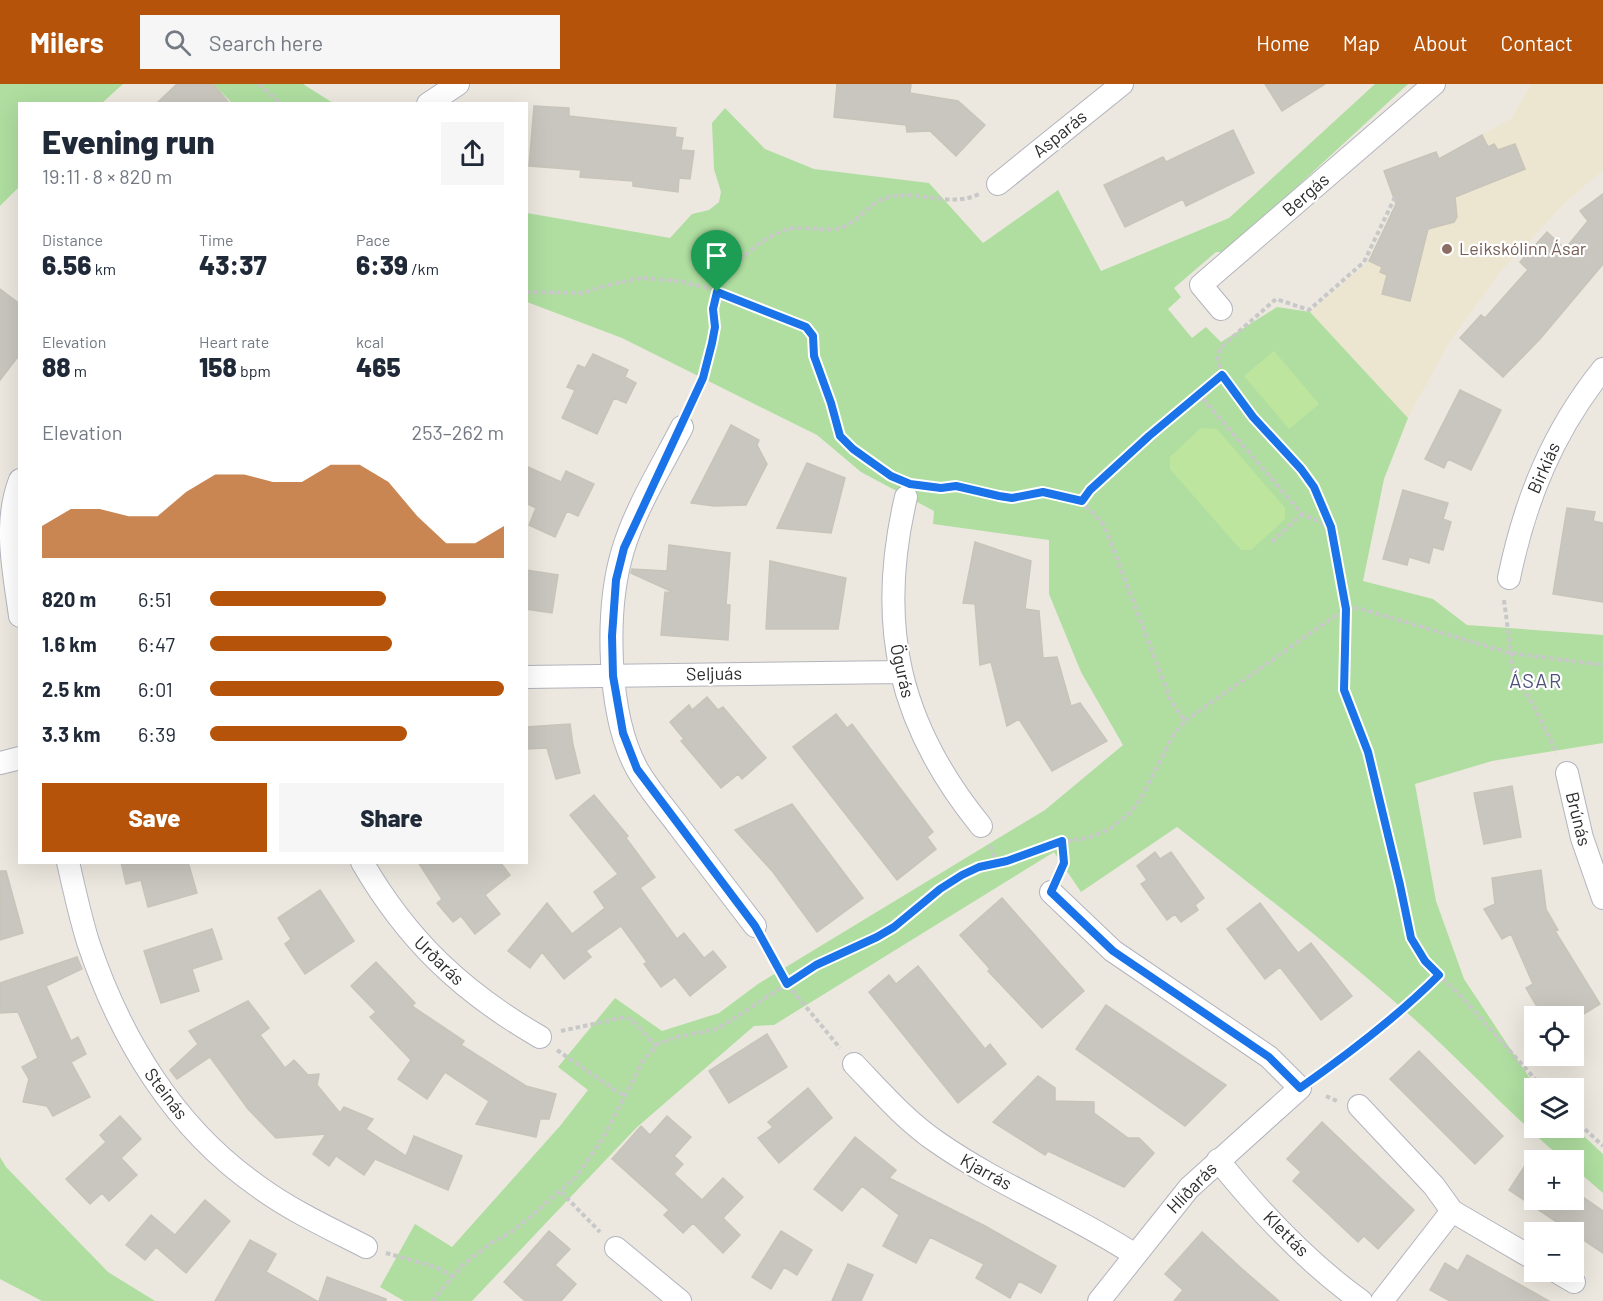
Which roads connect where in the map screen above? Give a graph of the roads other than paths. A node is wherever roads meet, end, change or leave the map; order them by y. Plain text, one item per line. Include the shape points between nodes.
1 (459, 84) edge
2 (1122, 84) edge
3 (1434, 84) edge
4 (431, 102) edge
5 (998, 184) road end
6 (1221, 309) dead end
7 (1603, 369) edge
8 (682, 427) road end
9 (18, 486) edge
10 (909, 488) road end
11 (1509, 578) road end
12 (18, 595) edge
13 (901, 672) junction
14 (613, 676) junction
15 (528, 677) edge
16 (18, 758) edge
17 (0, 763) edge
18 (1567, 773) road end
19 (981, 826) dead end
20 (69, 864) edge
21 (363, 864) edge
22 (1051, 892) road end
23 (1603, 898) edge
24 (755, 926) road end
25 (540, 1037) road end
26 (854, 1064) road end
27 (1359, 1106) dead end
28 (1218, 1160) junction
29 (1452, 1211) junction
30 (366, 1247) road end
31 (616, 1248) road end
32 (1524, 1253) edge
33 (1135, 1255) junction
34 (680, 1301) edge
35 (1099, 1301) edge
36 (1361, 1301) edge
37 (1382, 1301) edge

1 - 4 street
2 - 5 street, Asparás
3 - 6 street, Bergás via 1201,285
7 - 11 street, Birkiás via 1564,424 1545,461 1517,538
8 - 14 street via 624,548 616,580
9 - 12 street via 10,511
10 - 13 street, Ögurás via 893,566 893,625
13 - 14 street, Seljuás
13 - 19 street, Ögurás via 910,706 939,769
14 - 15 street, Seljuás
14 - 24 street via 623,733 637,769
16 - 17 street
18 - 23 street, Brúnás via 1582,838
20 - 30 street, Steinás via 88,940 111,1001 147,1070 178,1113 257,1186 299,1213
21 - 25 street, Urðarás via 399,919 442,967 477,997
22 - 28 street, Hlíðarás via 1113,951 1269,1057 1300,1088
26 - 33 street, Kjarrás via 935,1141 983,1172 1096,1229
27 - 29 street via 1434,1186
28 - 33 street, Hlíðarás via 1189,1188
28 - 36 street, Klettás via 1314,1262
29 - 32 street
29 - 37 street
31 - 34 street
33 - 35 street, Hlíðarás

